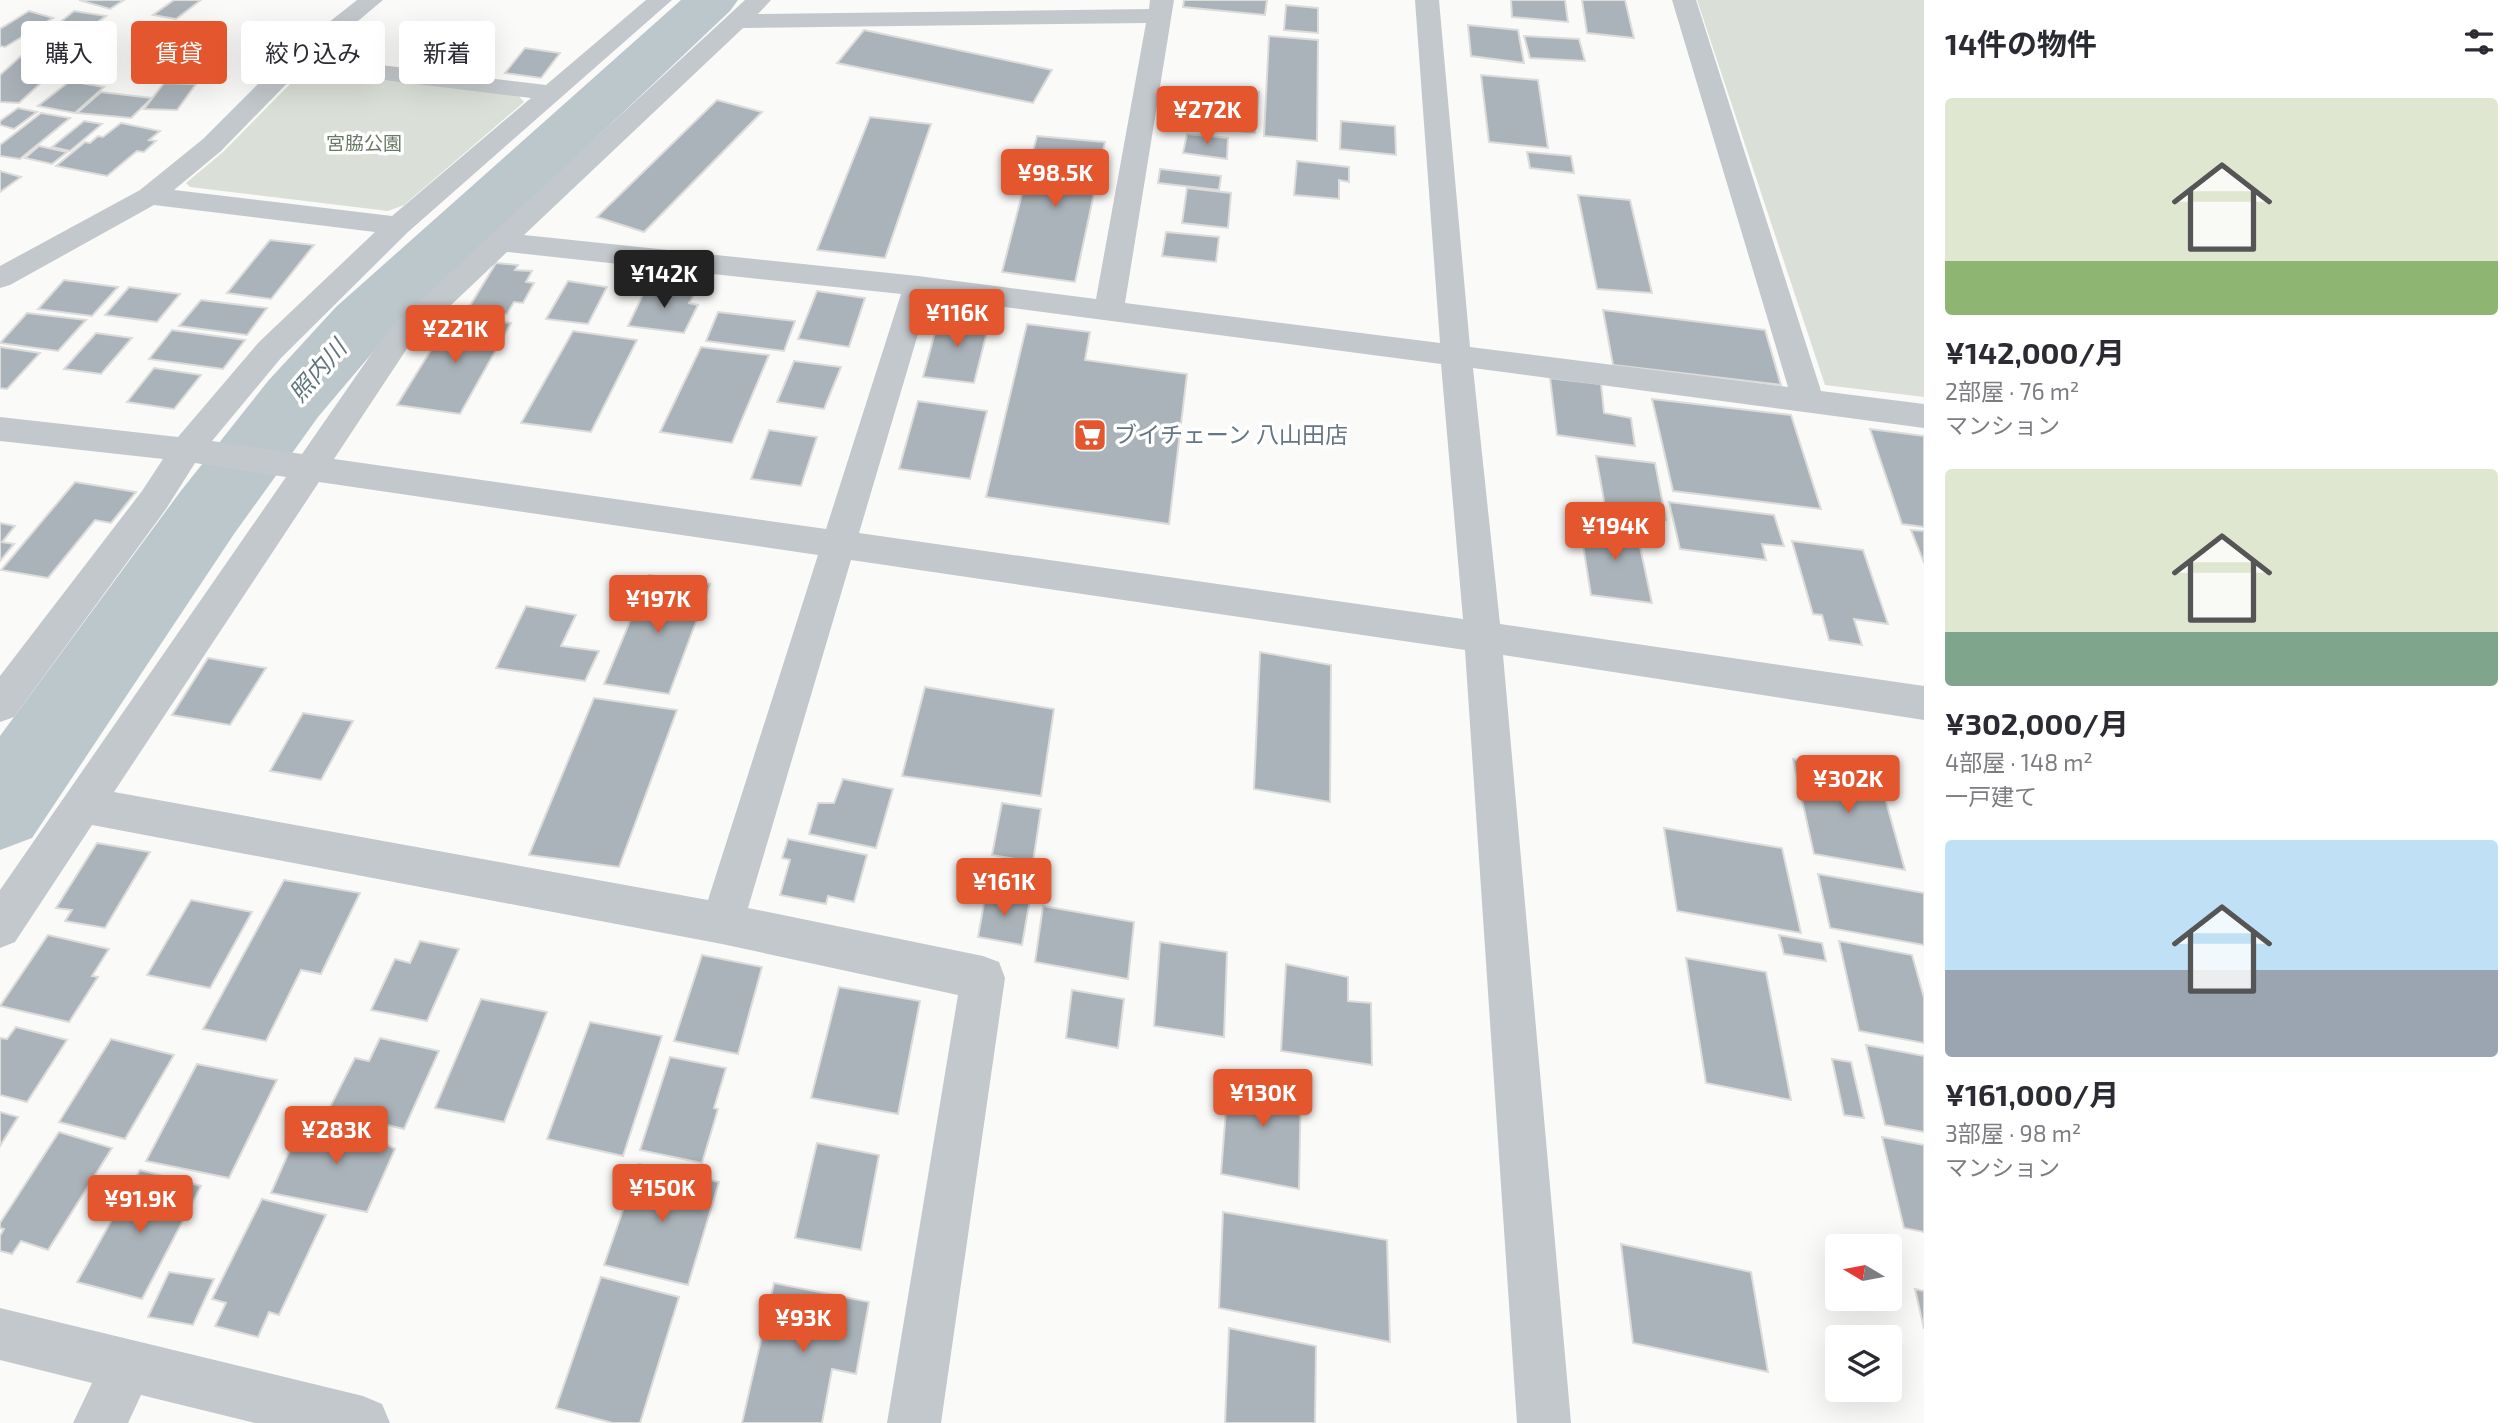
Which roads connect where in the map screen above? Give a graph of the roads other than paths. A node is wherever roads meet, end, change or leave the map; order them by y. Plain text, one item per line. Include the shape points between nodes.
1 (371, 0) edge
2 (660, 0) edge
3 (759, 0) edge
4 (1427, 0) edge
5 (1684, 0) edge
6 (1161, 8) edge
7 (737, 20) junction
8 (345, 21) edge
9 (385, 73) edge
10 (272, 84) edge
11 (551, 93) junction
12 (150, 196) junction
13 (398, 226) junction
14 (500, 242) junction
15 (6, 269) edge
16 (918, 286) junction
17 (1109, 310) junction
18 (1456, 357) junction
19 (1809, 403) junction
20 (1924, 416) edge
21 (0, 429) edge
22 (187, 450) junction
23 (311, 470) junction
24 (840, 544) junction
25 (1483, 637) junction
26 (0, 705) edge
27 (1922, 708) edge
28 (83, 805) junction
29 (722, 923) junction
30 (0, 927) edge
31 (0, 1334) edge
32 (128, 1365) junction
33 (100, 1423) edge
34 (363, 1423) edge
35 (914, 1423) edge
36 (1544, 1423) edge

1 - 8 street
2 - 11 street
3 - 7 street
4 - 18 street
5 - 19 street
6 - 7 street
6 - 17 street
7 - 14 street
9 - 11 street
10 - 12 street via 212,145
11 - 13 street
12 - 13 street
12 - 15 street
13 - 22 street via 270,350
14 - 16 street
14 - 23 street via 399,337
16 - 17 street
16 - 24 street
17 - 18 street
18 - 19 street
18 - 25 street
19 - 20 street
21 - 22 street
22 - 23 street
22 - 26 street
23 - 24 street
23 - 28 street
24 - 25 street
24 - 29 street
25 - 27 street
25 - 36 street
28 - 29 street
28 - 30 street
29 - 35 street via 983,978
31 - 32 street
32 - 33 street
32 - 34 street

